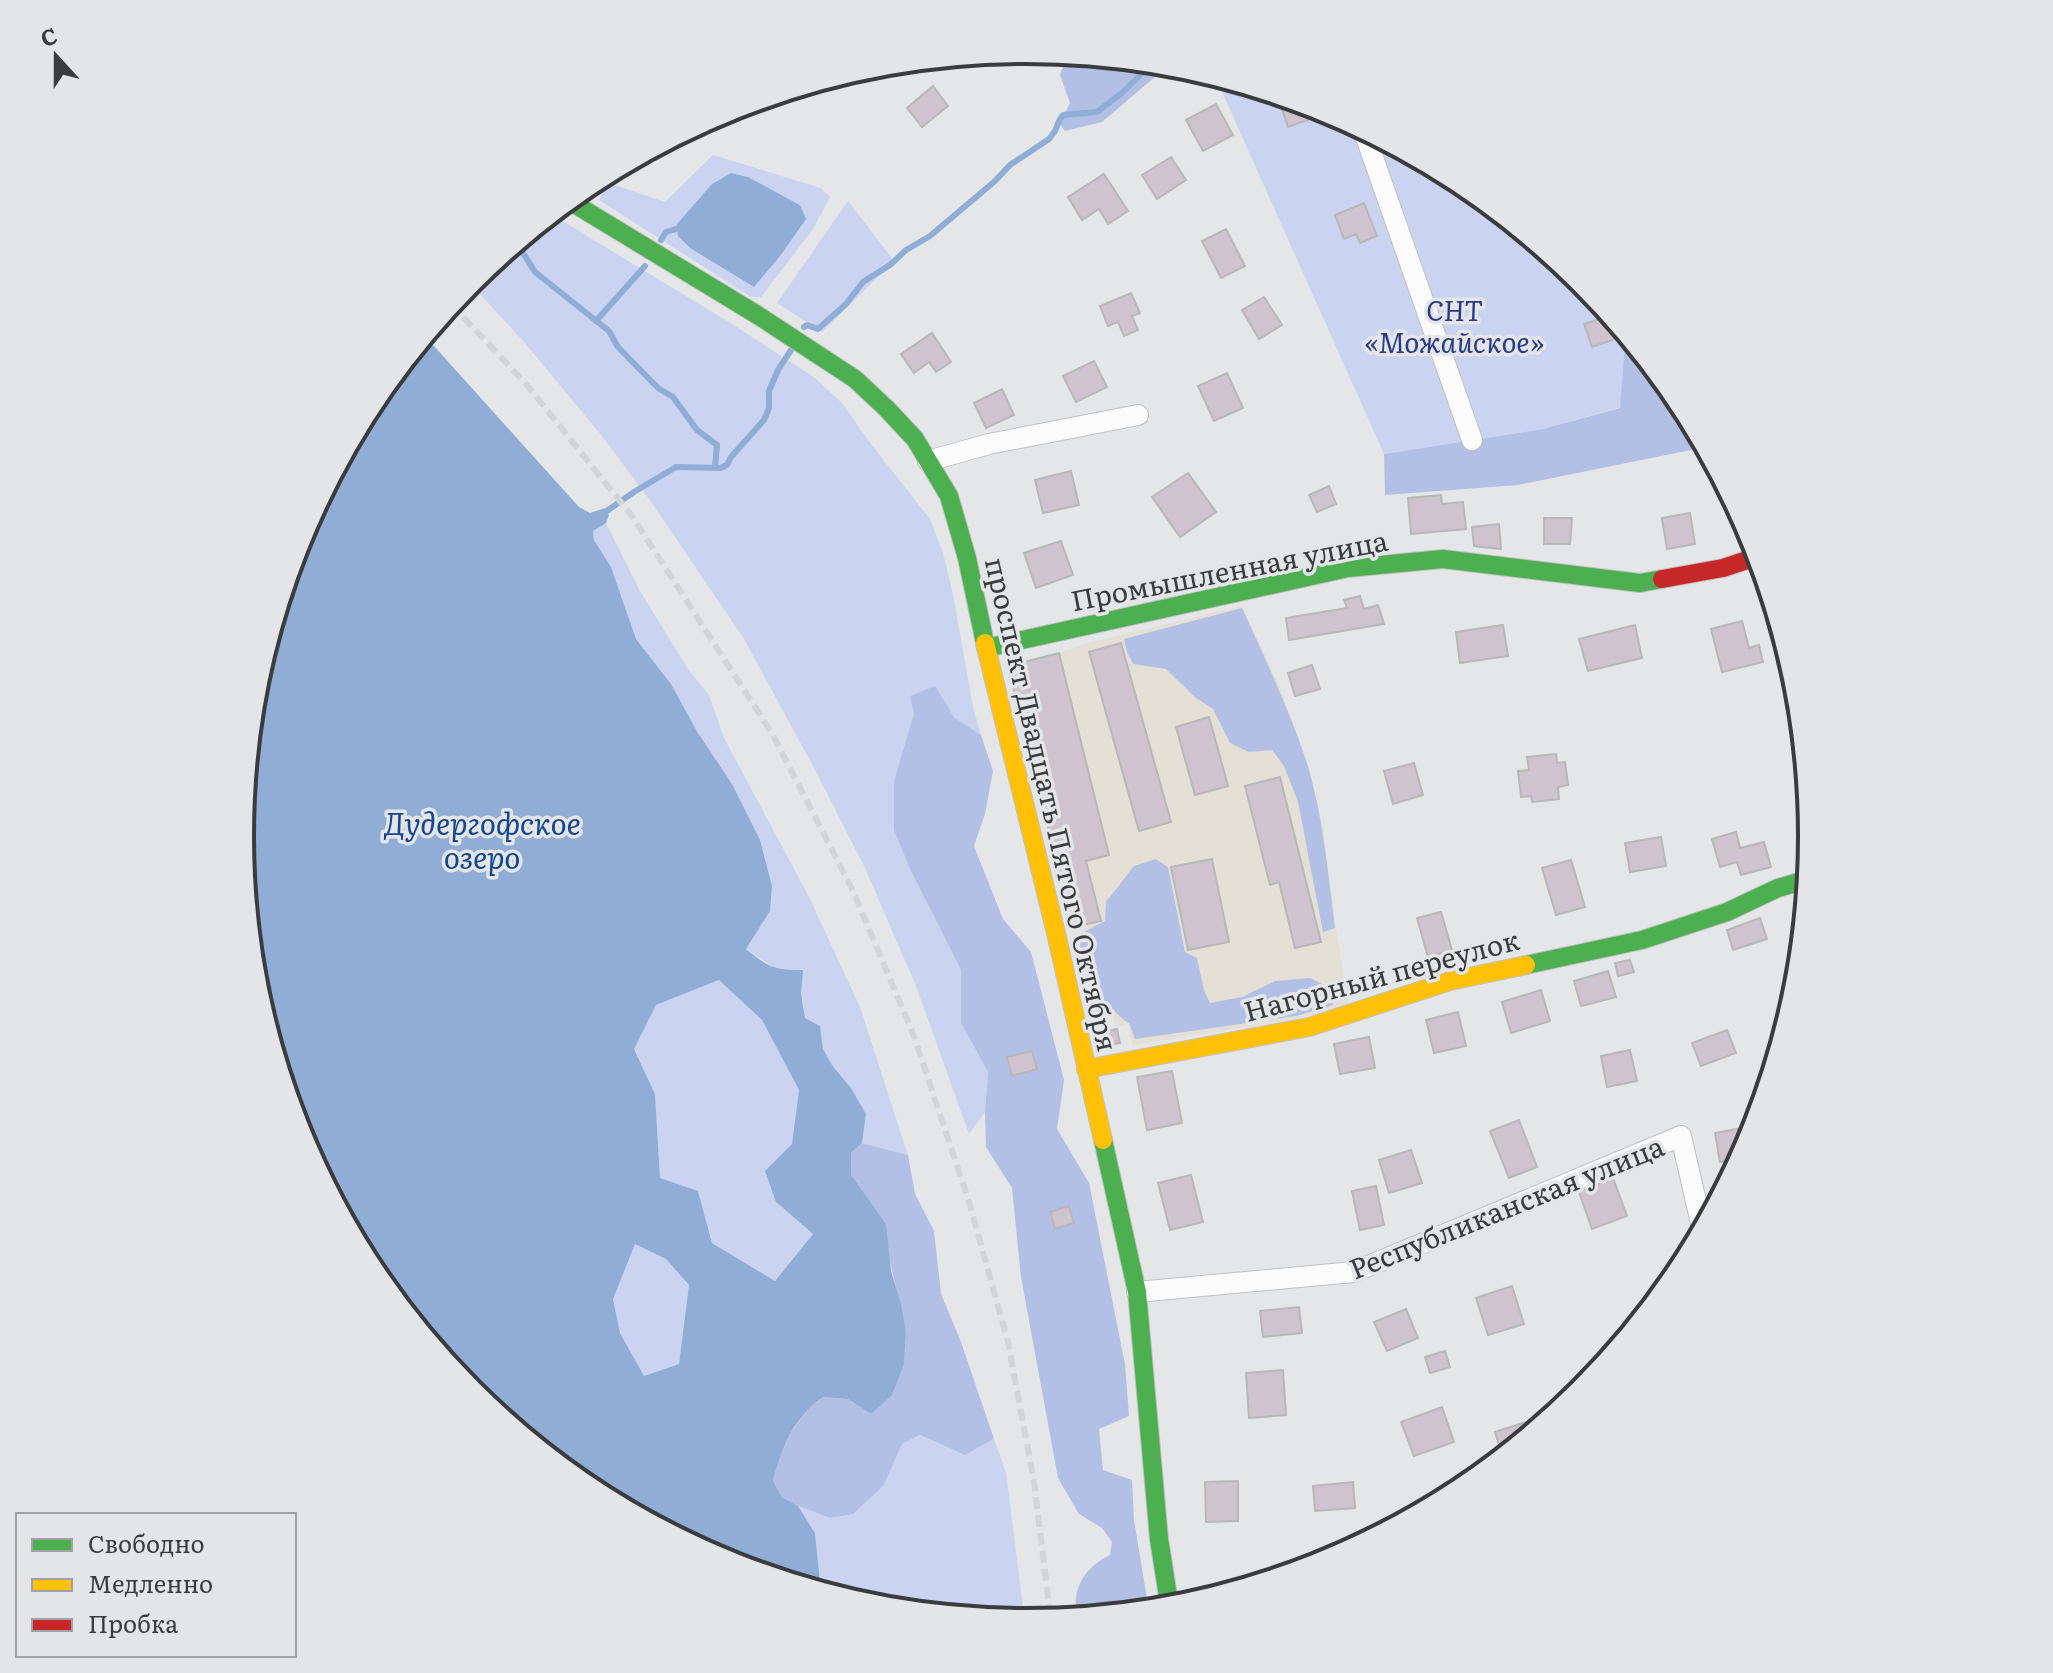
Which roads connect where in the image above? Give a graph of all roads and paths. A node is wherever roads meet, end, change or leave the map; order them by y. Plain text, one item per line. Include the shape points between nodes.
1 (1368, 144) edge
2 (579, 207) edge
3 (1138, 415) dead end
4 (1472, 440) dead end
5 (928, 461) junction
6 (1747, 560) edge
7 (986, 648) junction
8 (1797, 882) edge
9 (1086, 1069) junction
10 (1699, 1216) edge
11 (1137, 1292) junction
12 (1168, 1595) edge

1 - 4 street
2 - 5 street, проспект Двадцать Пятого Октября via 855,379 915,439
3 - 5 street
5 - 7 street, проспект Двадцать Пятого Октября via 949,496
6 - 7 street, Промышленная улица via 1640,583 1443,559 1348,568
7 - 9 street, проспект Двадцать Пятого Октября
8 - 9 street, Нагорный переулок via 1642,940 1450,981 1309,1027
9 - 11 street, проспект Двадцать Пятого Октября
10 - 11 street, Республиканская улица via 1681,1136 1354,1272
11 - 12 street, проспект Двадцать Пятого Октября

